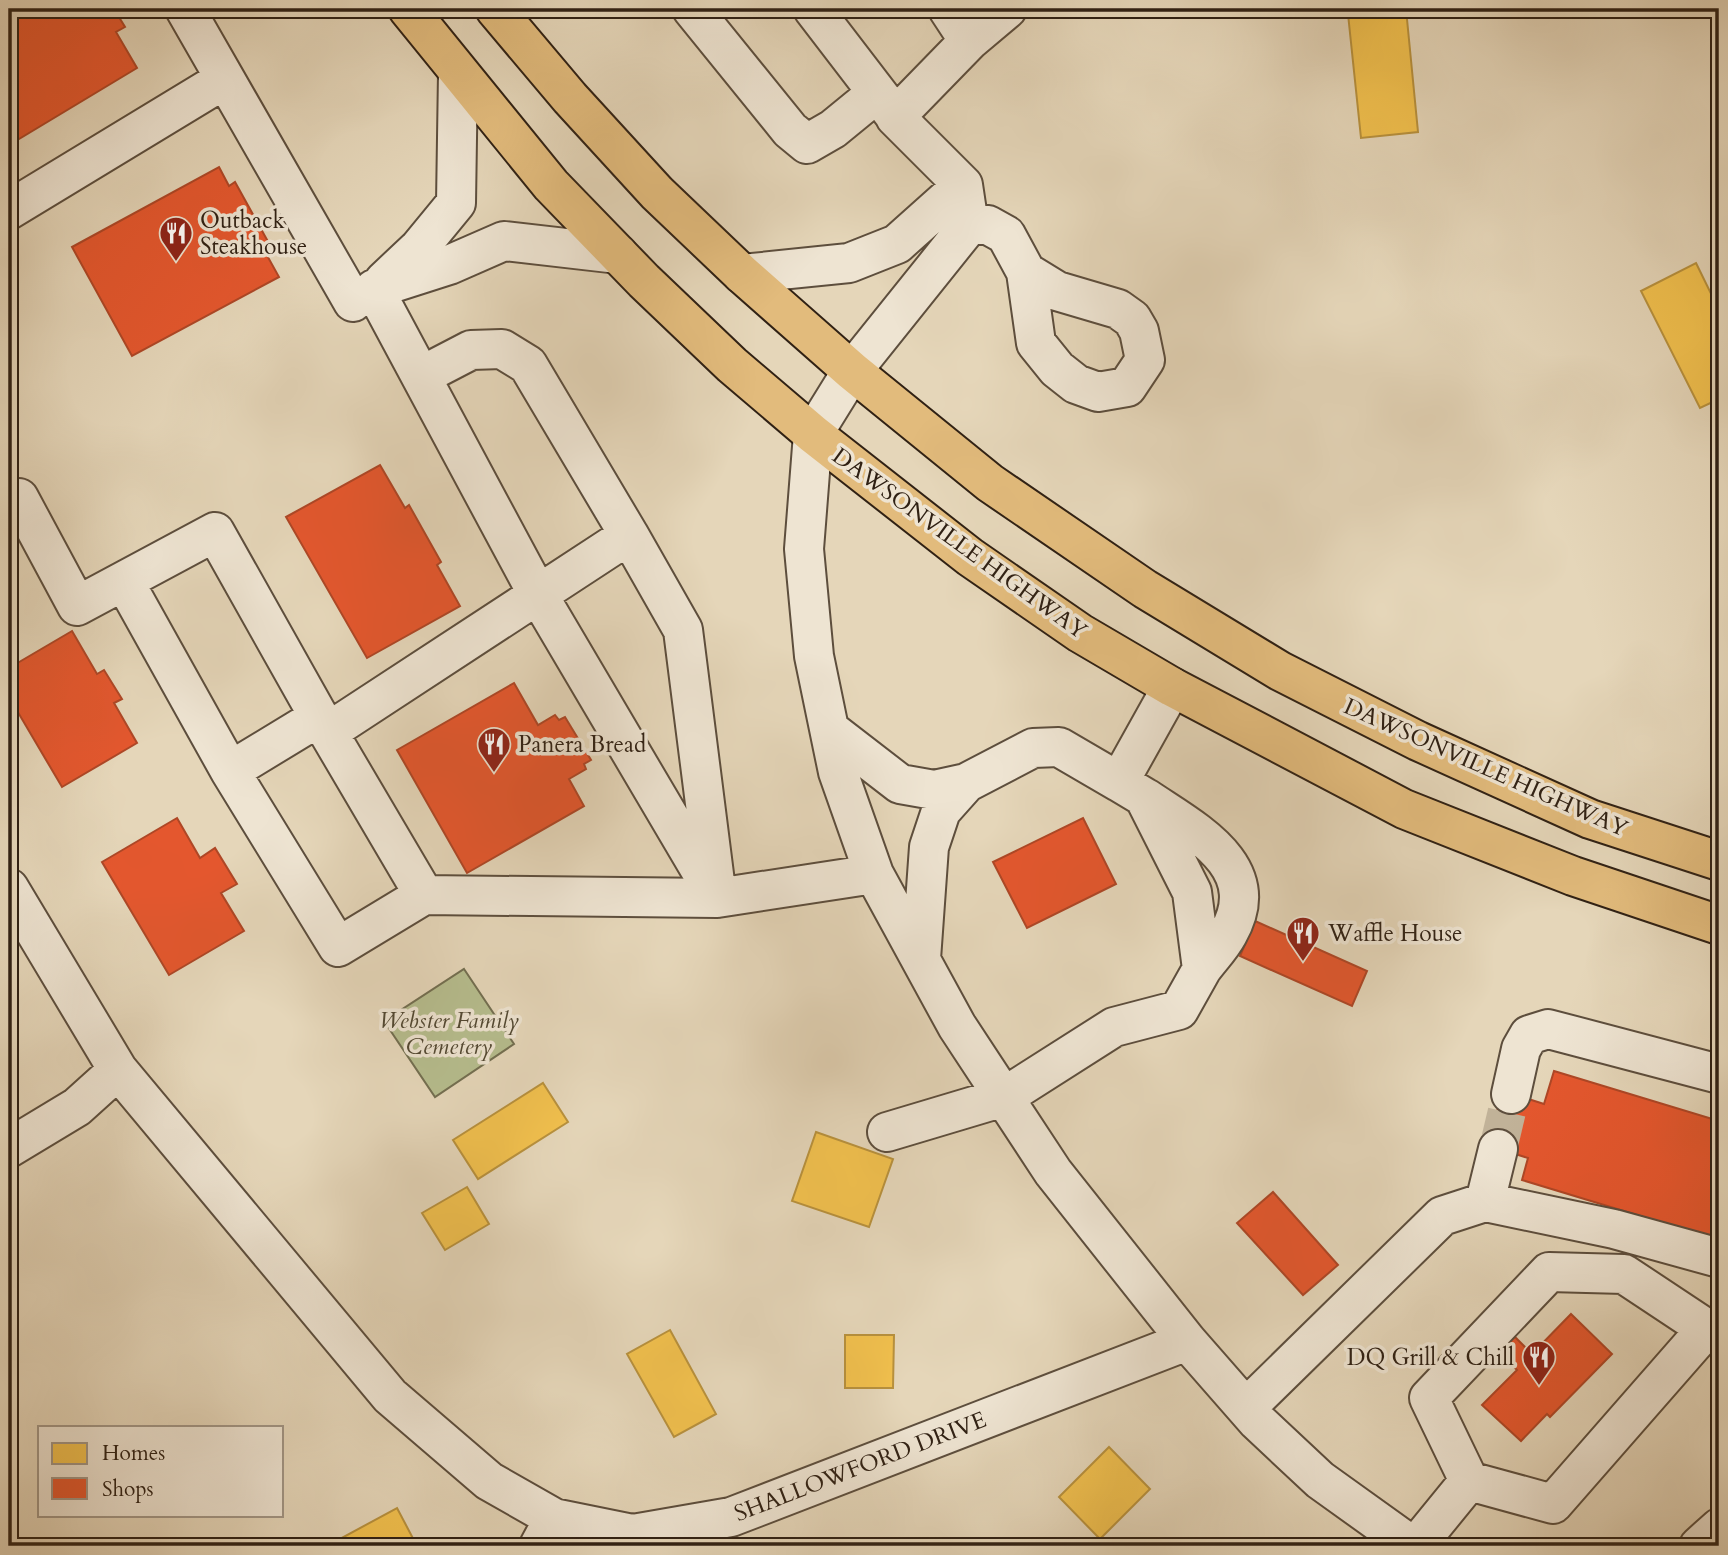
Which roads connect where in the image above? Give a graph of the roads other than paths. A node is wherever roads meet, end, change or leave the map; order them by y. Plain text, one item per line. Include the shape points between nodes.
1 (185, 9) edge
2 (408, 9) edge
3 (495, 9) edge
4 (692, 9) edge
5 (813, 9) edge
6 (948, 9) edge
7 (1007, 9) edge
8 (969, 41) junction
9 (458, 73) junction
10 (225, 79) junction
11 (886, 105) junction
12 (963, 185) junction
13 (9, 210) edge
14 (969, 224) junction
15 (618, 254) junction
16 (1026, 272) dead end
17 (741, 274) junction
18 (364, 296) junction
19 (852, 371) junction
20 (421, 376) junction
21 (813, 434) junction
22 (19, 498) dead end
23 (629, 535) junction
24 (124, 581) junction
25 (537, 593) junction
26 (1172, 687) junction
27 (323, 724) junction
28 (830, 730) junction
29 (230, 771) junction
30 (966, 783) junction
31 (1131, 789) junction
32 (1719, 861) edge
33 (874, 874) junction
34 (9, 888) edge
35 (424, 895) junction
36 (717, 898) junction
37 (1719, 925) edge
38 (920, 959) junction
39 (118, 1070) junction
40 (1719, 1074) edge
41 (1511, 1094) tunnel mouth
42 (1004, 1097) junction
43 (887, 1132) dead end
44 (9, 1147) edge
45 (1498, 1149) tunnel mouth
46 (1485, 1202) junction
47 (1719, 1258) edge
48 (1713, 1333) edge
49 (1187, 1340) junction
50 (1246, 1408) junction
51 (1469, 1480) junction
52 (1719, 1528) edge
53 (547, 1532) edge
54 (1414, 1546) edge
55 (1699, 1546) edge

1 - 10 street
2 - 9 main road, DAWSONVILLE HIGHWAY
3 - 17 main road, DAWSONVILLE HIGHWAY via 657,192
4 - 11 street via 790,130 807,144
5 - 11 street
6 - 8 street
7 - 8 street
8 - 11 street
9 - 15 main road, DAWSONVILLE HIGHWAY via 551,185
9 - 18 street via 456,203 419,248
10 - 13 street
10 - 18 street
11 - 12 street
12 - 14 street
12 - 17 street via 897,244 849,263
14 - 16 street via 988,225 1006,235
14 - 19 street
15 - 18 street via 504,242
15 - 21 main road, DAWSONVILLE HIGHWAY via 732,365
17 - 19 main road, DAWSONVILLE HIGHWAY
18 - 20 street
19 - 21 street
19 - 32 main road, DAWSONVILLE HIGHWAY via 990,484 1145,589 1280,671 1418,741 1590,818
20 - 23 street via 471,350 502,349 528,365
20 - 25 street
21 - 26 main road, DAWSONVILLE HIGHWAY via 970,557 1080,633
21 - 28 street via 804,549 814,656
22 - 24 street via 77,606
23 - 25 street
23 - 36 street via 683,629
24 - 27 street via 215,532
24 - 29 street
25 - 27 street
25 - 36 street
26 - 31 street
26 - 37 main road, DAWSONVILLE HIGHWAY via 1404,809 1573,876
27 - 29 street
27 - 35 street
28 - 30 street via 900,784 933,790
28 - 33 street via 838,772
29 - 35 street via 338,947
30 - 31 street via 1033,748 1059,747
30 - 38 street via 941,811 929,847
31 - 42 street via 1192,892 1202,969 1179,1010 1114,1027
33 - 36 street
33 - 38 street
34 - 39 street, SHALLOWFORD DRIVE
35 - 36 street
38 - 42 street
39 - 44 street via 77,1107
39 - 53 street, SHALLOWFORD DRIVE via 390,1396
40 - 41 street via 1548,1028 1529,1035 1521,1049
42 - 43 street
42 - 49 street via 1053,1172
45 - 46 street
46 - 47 street via 1614,1229
46 - 50 street via 1443,1216
48 - 51 street via 1553,1504
48 - 51 street via 1624,1274 1549,1272 1429,1398
49 - 50 street
49 - 53 street, SHALLOWFORD DRIVE via 731,1517 633,1534
50 - 54 street via 1320,1480
51 - 54 street
52 - 55 street

